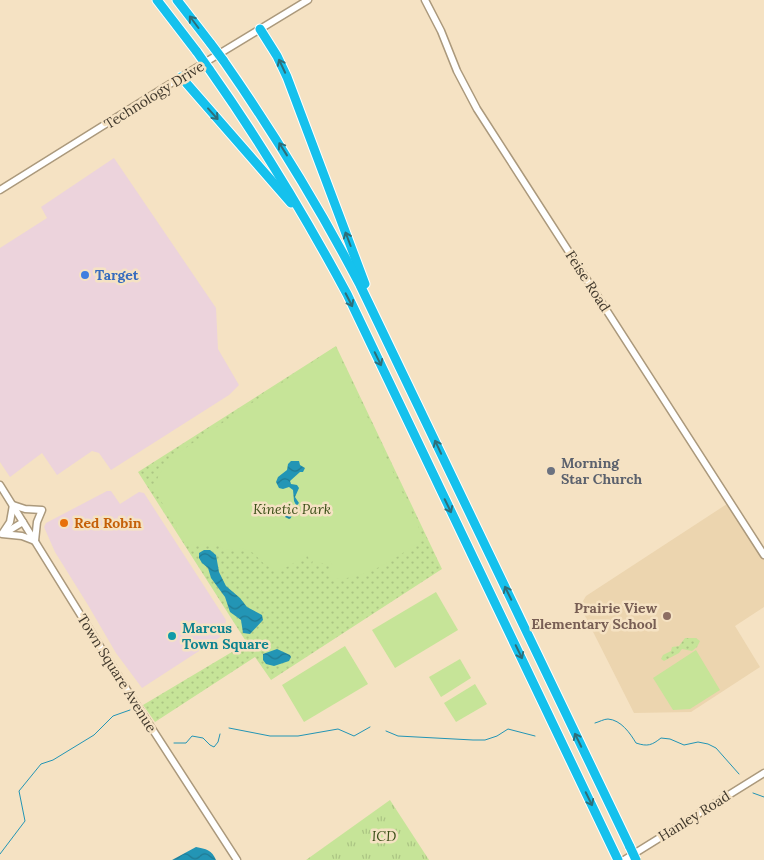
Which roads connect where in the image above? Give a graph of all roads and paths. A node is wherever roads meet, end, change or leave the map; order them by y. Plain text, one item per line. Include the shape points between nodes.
1 (149, 0) edge
2 (157, 0) edge
3 (177, 0) edge
4 (308, 0) edge
5 (424, 0) edge
6 (260, 29) junction
7 (184, 36) junction
8 (181, 77) junction
9 (0, 190) edge
10 (310, 226) junction
11 (376, 318) junction
12 (0, 484) edge
13 (13, 505) junction
14 (23, 522) junction
15 (1, 535) edge
16 (35, 541) junction
17 (764, 555) edge
18 (764, 773) edge
19 (619, 858) edge
20 (237, 860) edge
21 (636, 860) edge

1 - 7 highway
2 - 7 highway
11 -> 3 highway, bridge via 308,191 266,123
4 - 6 street, Technology Drive
5 - 17 street, Feise Road via 477,110
6 - 8 street, Technology Drive
11 -> 6 highway via 290,83
7 - 10 highway, bridge via 258,141
8 - 9 street, Technology Drive
8 -> 10 highway
10 -> 19 highway via 364,329
21 -> 11 highway, bridge
12 - 13 street, Town Square Avenue
13 - 14 street, Town Square Avenue
13 - 15 street via 10,522
13 - 16 street via 42,510
14 - 15 street
14 - 16 street, Town Square Avenue
15 - 16 street via 22,536
16 - 20 street, Town Square Avenue
18 - 19 street, Hanley Road

